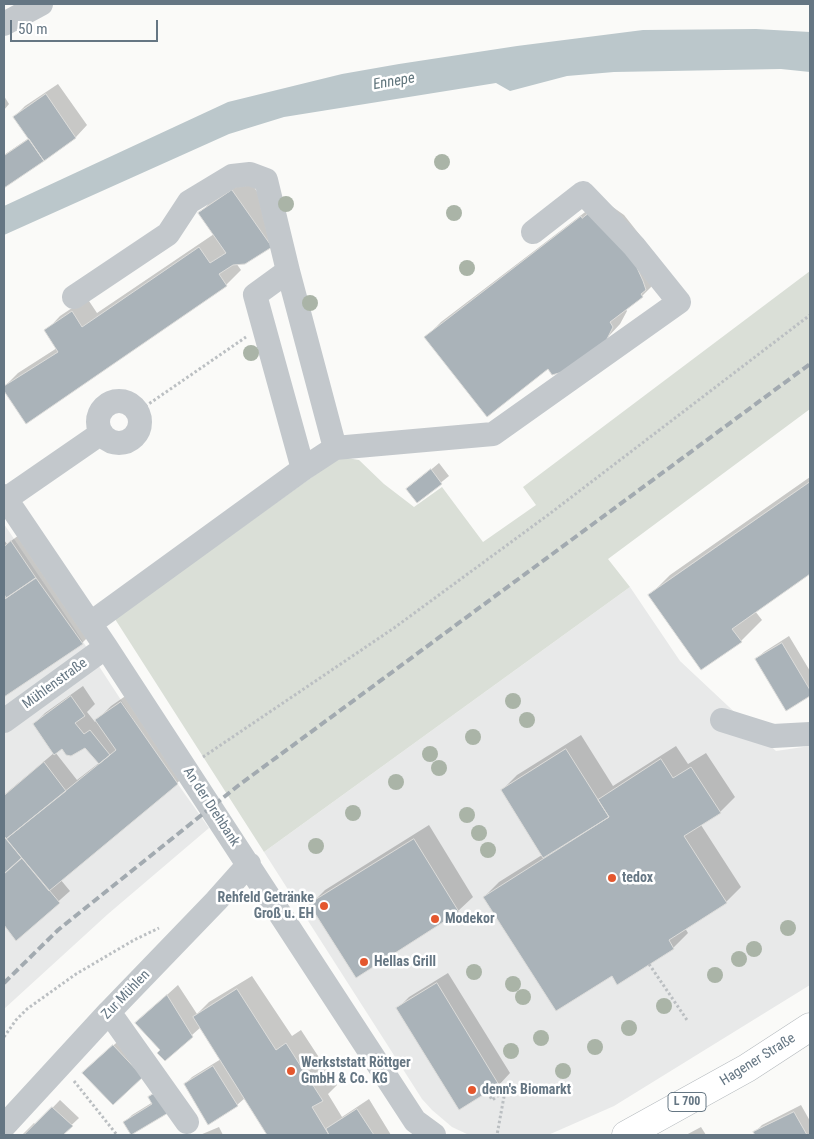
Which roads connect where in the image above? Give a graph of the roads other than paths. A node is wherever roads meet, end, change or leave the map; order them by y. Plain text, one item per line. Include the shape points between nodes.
1 (41, 4) edge
2 (4, 24) edge
3 (533, 232) dead end
4 (288, 271) junction
5 (74, 297) dead end
6 (137, 412) road end
7 (335, 448) junction
8 (303, 469) junction
9 (5, 497) edge
10 (91, 624) junction
11 (106, 647) junction
12 (4, 720) edge
13 (722, 720) dead end
14 (810, 734) edge
15 (248, 864) junction
16 (109, 1012) junction
17 (810, 1027) edge
18 (188, 1122) dead end
19 (4, 1126) edge
20 (417, 1128) edge
21 (434, 1135) edge
22 (626, 1135) edge

1 - 2 street
3 - 7 street via 583,193 634,246 679,302 493,434
4 - 5 street via 266,180 250,174 232,176 188,202 168,234
4 - 7 street
4 - 8 street via 255,295
6 - 9 street via 125,402 114,401 104,406 98,414 100,434
7 - 8 street
8 - 10 street
9 - 10 street, An der Drehbank
10 - 11 street, An der Drehbank
11 - 12 street, Mühlenstraße
11 - 15 street, An der Drehbank
13 - 14 street via 773,736
15 - 16 street, Zur Mühlen
15 - 20 street, An der Drehbank
16 - 18 street
16 - 19 street, Zur Mühlen
17 - 22 main road, Hagener Straße / L 700 via 748,1068
20 - 21 street, An der Drehbank

